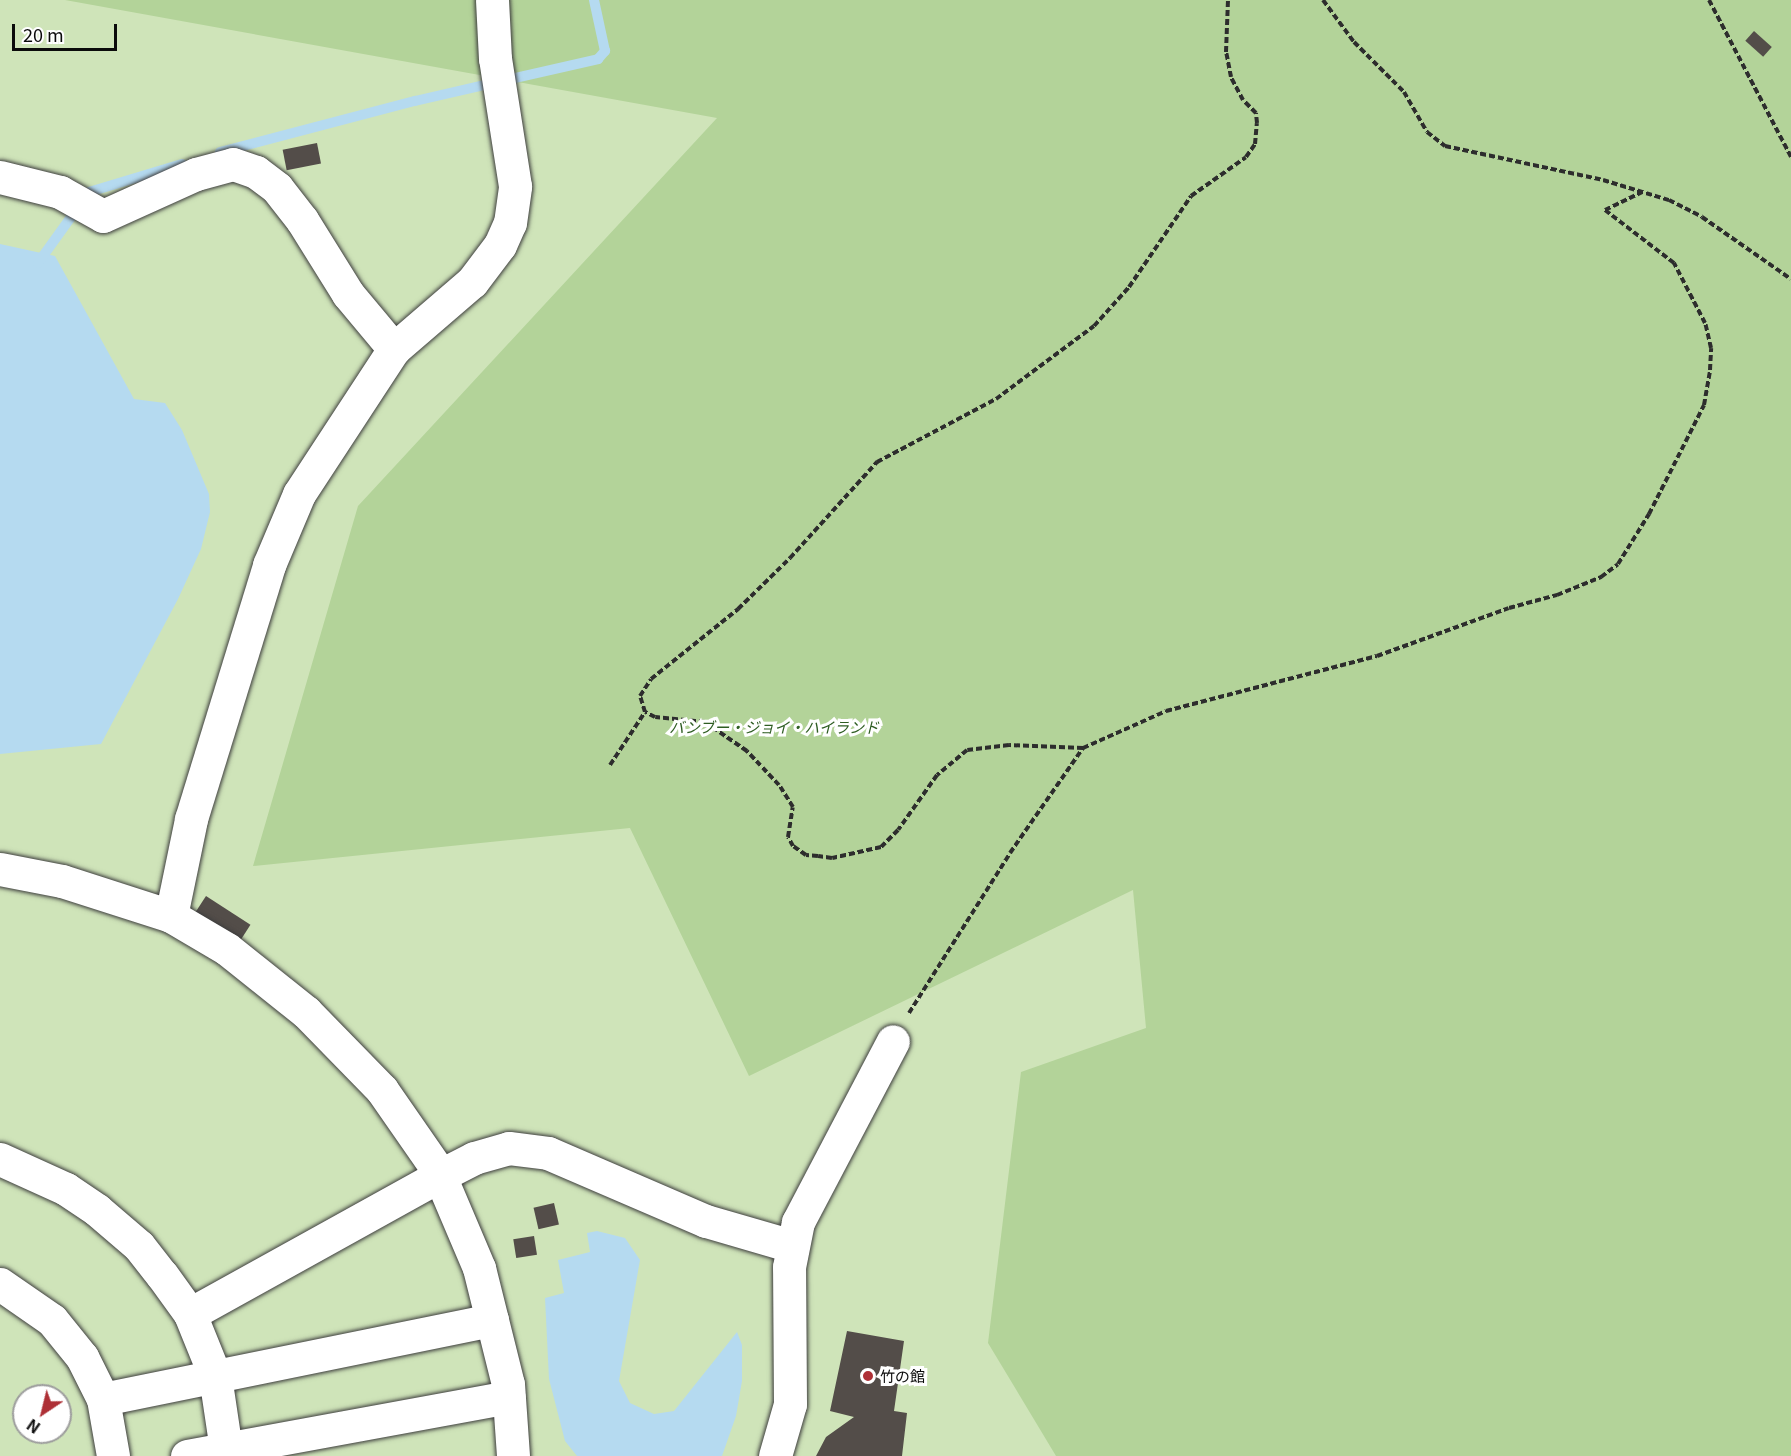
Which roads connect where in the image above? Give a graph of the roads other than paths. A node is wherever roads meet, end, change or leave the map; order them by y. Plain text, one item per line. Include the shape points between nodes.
1 (492, 0) edge
2 (0, 177) edge
3 (394, 349) junction
4 (0, 869) edge
5 (171, 916) junction
6 (892, 1041) road end
7 (0, 1159) edge
8 (440, 1176) junction
9 (792, 1246) junction
10 (0, 1284) edge
11 (190, 1314) junction
12 (492, 1320) junction
13 (215, 1376) junction
14 (509, 1397) junction
15 (103, 1399) junction
16 (227, 1453) edge
17 (113, 1456) edge
18 (188, 1456) edge
19 (513, 1456) edge
20 (775, 1456) edge

1 - 3 street via 495,59 515,186 510,224 500,245 472,282
2 - 3 street via 60,192 103,216 196,174 233,164 256,172 277,188 302,220 348,294
3 - 5 street via 305,485 277,540 191,819
4 - 5 street via 62,881
5 - 8 street via 227,949 306,1012 382,1090
6 - 9 street via 807,1204
7 - 11 street via 66,1189 117,1225 139,1246
8 - 9 street via 474,1158 523,1147 548,1153 706,1221
8 - 11 street
8 - 12 street via 480,1268
9 - 20 street via 788,1289 791,1394
10 - 15 street via 52,1320 82,1357
11 - 13 street
12 - 13 street
12 - 14 street
13 - 15 street
13 - 16 street
14 - 16 street
14 - 19 street
15 - 17 street
16 - 18 street

